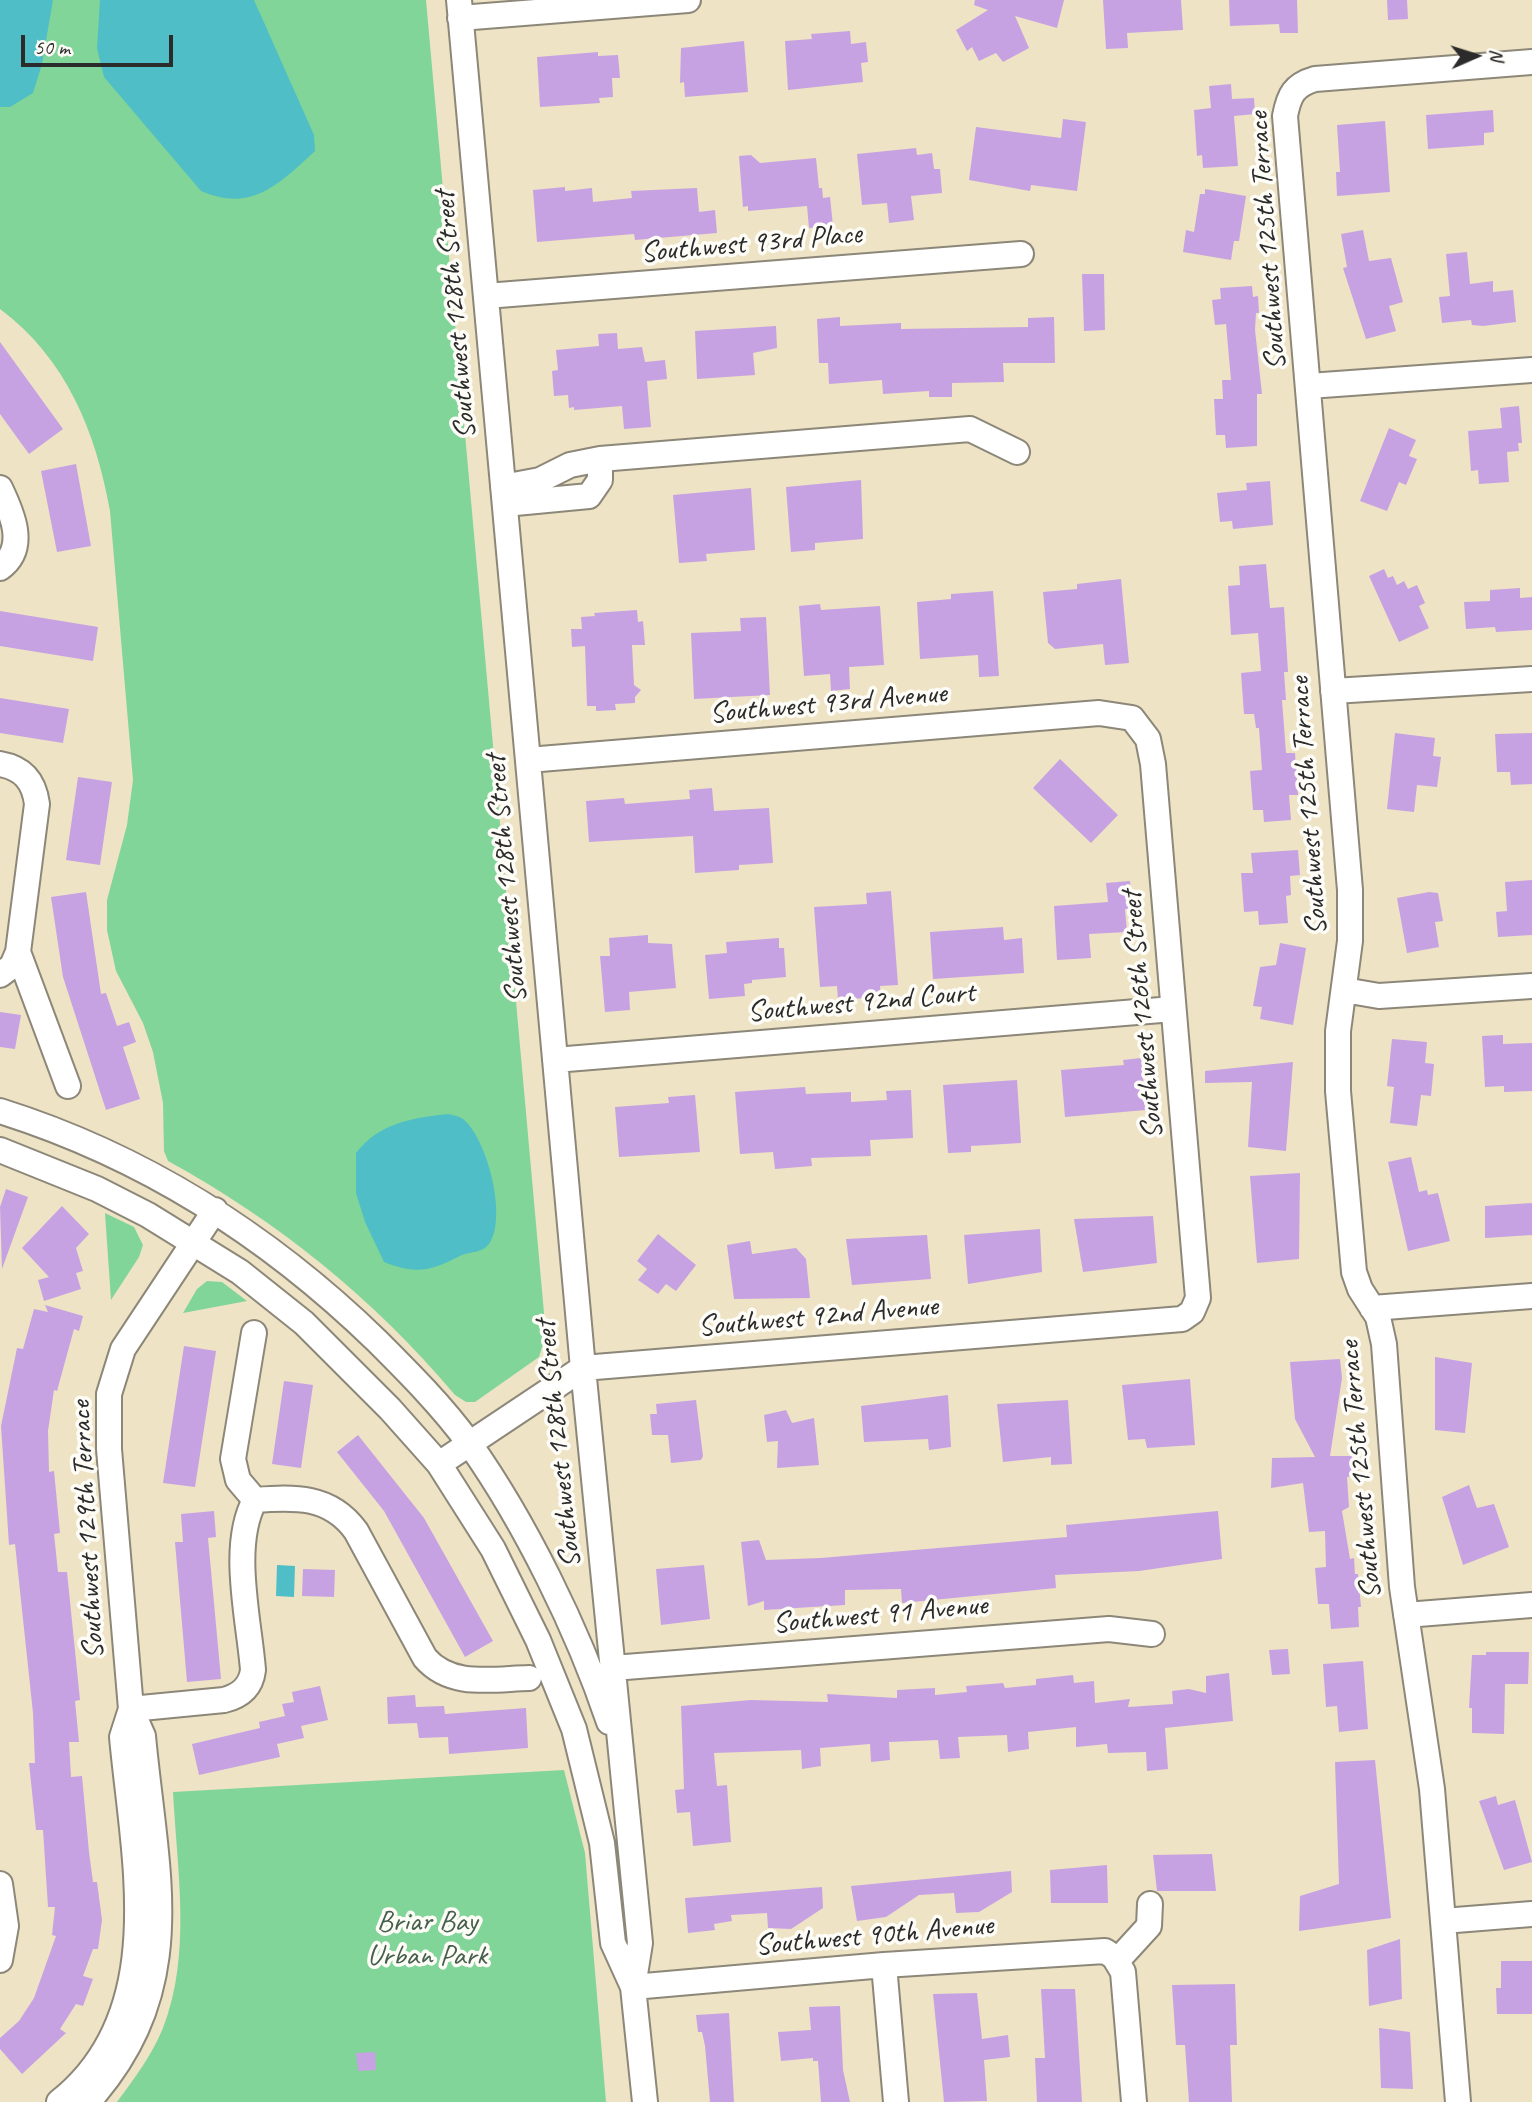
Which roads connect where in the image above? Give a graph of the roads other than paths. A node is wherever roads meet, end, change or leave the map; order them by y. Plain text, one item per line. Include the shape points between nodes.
1 (688, 0) edge
2 (460, 9) edge
3 (1532, 62) edge
4 (1021, 254) dead end
5 (486, 296) junction
6 (1532, 370) edge
7 (1308, 386) junction
8 (1017, 452) dead end
9 (600, 458) junction
10 (0, 488) edge
11 (504, 496) junction
12 (0, 568) edge
13 (1532, 679) edge
14 (1333, 691) junction
15 (1132, 718) joint
16 (528, 760) junction
17 (0, 764) edge
18 (18, 953) junction
19 (0, 975) edge
20 (1532, 986) edge
21 (1344, 990) junction
22 (1173, 1009) junction
23 (555, 1060) junction
24 (68, 1086) dead end
25 (0, 1111) edge
26 (0, 1150) edge
27 (215, 1210) junction
28 (193, 1240) junction
29 (1532, 1296) edge
30 (1372, 1308) junction
31 (1192, 1312) joint
32 (254, 1333) dead end
33 (583, 1368) junction
34 (469, 1444) junction
35 (439, 1464) junction
36 (255, 1500) junction
37 (1532, 1605) edge
38 (1406, 1615) junction
39 (1152, 1634) dead end
40 (613, 1668) junction
41 (529, 1678) dead end
42 (131, 1709) junction
43 (620, 1752) junction
44 (0, 1884) edge
45 (1150, 1904) dead end
46 (1532, 1914) edge
47 (1443, 1921) junction
48 (0, 1960) edge
49 (1117, 1961) junction
50 (884, 1965) junction
51 (633, 1987) junction
52 (59, 2102) edge
53 (88, 2102) edge
54 (645, 2102) edge
55 (896, 2102) edge
56 (1134, 2102) edge
57 (1458, 2102) edge

1 - 2 street
2 - 5 street, Southwest 128th Street
3 - 7 street, Southwest 125th Terrace via 1322,78 1297,86 1291,93 1285,116
4 - 5 street, Southwest 93rd Place
5 - 11 street, Southwest 128th Street
6 - 7 street
7 - 14 street, Southwest 125th Terrace
8 - 9 street via 970,429
9 - 11 street via 570,465
9 - 11 street via 600,480 589,496
10 - 12 street via 16,539 15,551
11 - 16 street, Southwest 128th Street
13 - 14 street
14 - 21 street, Southwest 125th Terrace via 1350,890
15 - 16 street, Southwest 93rd Avenue via 1099,713
15 - 22 street, Southwest 126th Street via 1148,739 1153,764
16 - 23 street, Southwest 128th Street
17 - 18 street via 20,770 31,780 37,803
18 - 19 street via 12,966
18 - 24 street
20 - 21 street via 1379,996
21 - 30 street, Southwest 125th Terrace via 1336,1057 1342,1136 1354,1272
22 - 23 street, Southwest 92nd Court
22 - 31 street, Southwest 126th Street via 1198,1292
23 - 33 street, Southwest 128th Street
25 - 27 street via 117,1157
26 - 28 street via 97,1189
27 - 28 street, Southwest 129th Terrace
27 - 34 street via 265,1243 334,1299 415,1378
28 - 35 street via 304,1323
28 - 42 street, Southwest 129th Terrace via 123,1349 109,1394 109,1449
29 - 30 street
30 - 38 street, Southwest 125th Terrace via 1384,1344
31 - 33 street, Southwest 92nd Avenue via 1182,1319
32 - 36 street via 233,1460 239,1480
33 - 34 street, Southwest 92nd Avenue
33 - 40 street, Southwest 128th Street
34 - 35 street, Southwest 92nd Avenue
34 - 43 street, Southwest 128th Street via 541,1565
35 - 51 street, Southwest 128th Street via 493,1549 538,1640 574,1729 602,1843 614,1943
36 - 41 street via 305,1498 330,1506 345,1518 420,1650 437,1671 460,1679
36 - 42 street via 242,1540 251,1681 224,1700
37 - 38 street
38 - 47 street, Southwest 125th Terrace via 1428,1755
39 - 40 street, Southwest 91 Avenue via 1109,1629
40 - 43 street, Southwest 128th Street
42 - 52 street, Southwest 129th Terrace via 122,1737 138,1922 135,1970 121,2017 100,2056
42 - 53 street, Southwest 129th Terrace via 143,1736 158,1955 139,2028
43 - 51 street, Southwest 128th Street via 640,1943
44 - 48 street via 6,1926
45 - 49 street via 1149,1926
46 - 47 street
47 - 57 street, Southwest 125th Terrace
49 - 50 street, Southwest 90th Avenue via 1100,1951
49 - 56 street via 1123,1972
50 - 51 street, Southwest 90th Avenue
50 - 55 street
51 - 54 street, Southwest 128th Street

